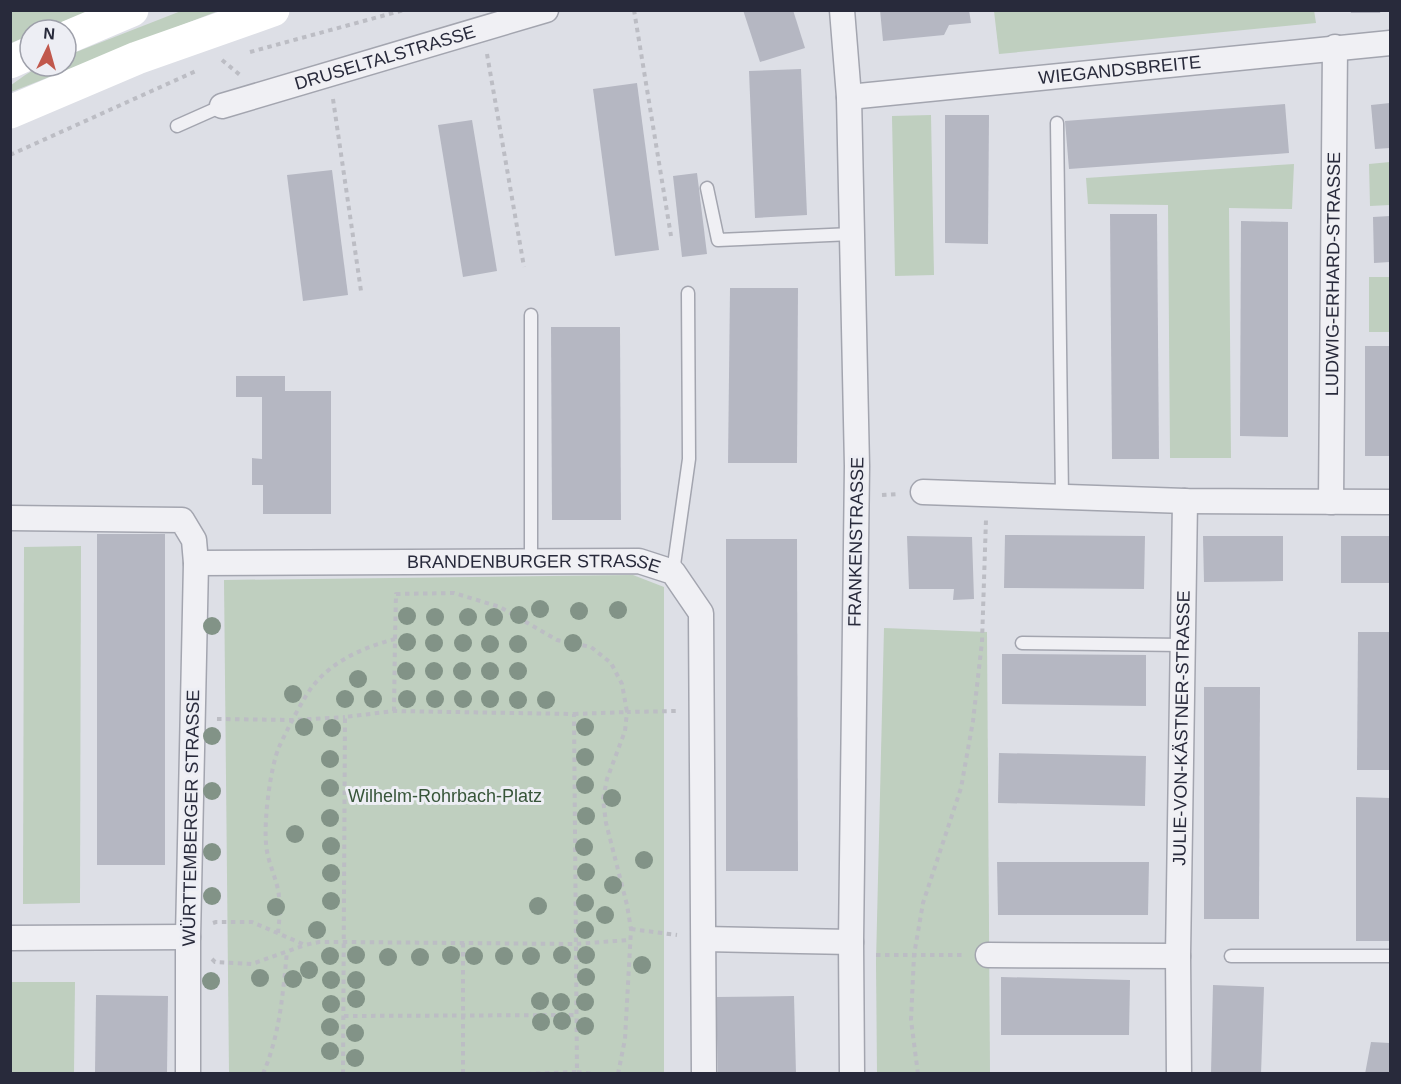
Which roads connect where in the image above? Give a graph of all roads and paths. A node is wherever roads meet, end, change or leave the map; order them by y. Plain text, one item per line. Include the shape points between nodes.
1 (132, 10) edge
2 (273, 10) edge
3 (404, 10) edge
4 (546, 10) edge
5 (634, 10) edge
6 (842, 10) edge
7 (78, 33) edge
8 (1390, 43) edge
9 (1335, 47) junction
10 (243, 54) dead end
11 (232, 57) dead end
12 (211, 64) dead end
13 (489, 66) dead end
14 (200, 69) dead end
15 (849, 97) junction
16 (222, 106) joint
17 (10, 112) edge
18 (336, 112) dead end
19 (1057, 123) dead end
20 (177, 126) dead end
21 (10, 156) edge
22 (707, 188) dead end
23 (852, 234) junction
24 (671, 236) dead end
25 (524, 267) dead end
26 (361, 291) dead end
27 (688, 293) dead end
28 (531, 315) dead end
29 (923, 492) joint
30 (987, 494) junction
31 (1062, 496) junction
32 (857, 497) junction
33 (1185, 501) junction
34 (1331, 502) junction
35 (1390, 502) edge
36 (10, 518) edge
37 (531, 561) junction
38 (196, 563) junction
39 (673, 572) junction
40 (394, 639) junction
41 (1022, 643) dead end
42 (1183, 645) junction
43 (703, 710) junction
44 (394, 711) junction
45 (627, 712) junction
46 (574, 714) junction
47 (345, 717) junction
48 (219, 719) dead end
49 (294, 720) junction
50 (216, 922) dead end
51 (631, 929) junction
52 (278, 933) junction
53 (188, 937) junction
54 (10, 938) edge
55 (704, 939) junction
56 (629, 940) junction
57 (344, 942) junction
58 (463, 943) junction
59 (575, 944) junction
60 (305, 945) junction
61 (851, 949) junction
62 (287, 951) junction
63 (914, 955) junction
64 (988, 955) joint
65 (1178, 956) junction
66 (1231, 956) dead end
67 (1390, 956) edge
68 (215, 962) dead end
69 (463, 1015) junction
70 (575, 1015) junction
71 (344, 1016) junction
72 (577, 1072) edge
73 (188, 1074) edge
74 (263, 1074) edge
75 (343, 1074) edge
76 (463, 1074) edge
77 (525, 1074) edge
78 (594, 1074) edge
79 (618, 1074) edge
80 (704, 1074) edge
81 (852, 1074) edge
82 (918, 1074) edge
83 (1179, 1074) edge

1 - 7 main road
2 - 17 main road via 137,58
3 - 10 path
4 - 16 street, DRUSELTALSTRASSE
5 - 24 path
6 - 15 street, FRANKENSTRASSE
8 - 9 street, WIEGANDSBREITE
9 - 15 street, WIEGANDSBREITE
9 - 34 street, LUDWIG-ERHARD-STRASSE
11 - 12 path
13 - 25 path
14 - 21 path
15 - 23 street, FRANKENSTRASSE
16 - 20 lane
18 - 26 path
19 - 31 lane
22 - 23 lane via 718,240
23 - 32 street, FRANKENSTRASSE
27 - 39 lane via 689,459
28 - 37 lane
29 - 30 street
29 - 32 path
30 - 31 street
30 - 63 path via 982,642 973,722 961,788 923,903
31 - 33 street
32 - 61 street, FRANKENSTRASSE
33 - 34 street
33 - 42 street, JULIE-VON-KÄSTNER-STRASSE
34 - 35 street
36 - 38 street via 182,520 194,540
37 - 38 street, BRANDENBURGER STRASSE
37 - 39 street, BRANDENBURGER STRASSE via 639,561
38 - 53 street, WÜRTTEMBERGER STRASSE
39 - 43 street, BRANDENBURGER STRASSE via 701,613
40 - 44 path
40 - 45 path via 396,594 454,593 500,607 557,640 591,647 611,663 622,684
40 - 49 path via 372,645 330,670 313,686
41 - 42 lane
42 - 65 street, JULIE-VON-KÄSTNER-STRASSE
43 - 45 path
43 - 55 street, BRANDENBURGER STRASSE
44 - 46 path
44 - 47 path
45 - 46 path
45 - 51 path via 625,731 603,800
46 - 59 path
47 - 49 path
47 - 57 path
48 - 49 path
49 - 52 path via 279,748 267,816 270,868 280,897
50 - 52 path via 252,922
51 - 55 path
51 - 56 path
52 - 60 path
53 - 54 street
53 - 73 street, WÜRTTEMBERGER STRASSE
55 - 61 street
55 - 80 street
56 - 59 path
56 - 79 path via 625,1039
57 - 58 path
57 - 60 path
57 - 71 path
58 - 59 path
58 - 69 path
59 - 70 path
60 - 62 path
61 - 63 path
61 - 81 street, FRANKENSTRASSE
62 - 68 path via 252,964
62 - 74 path via 280,1015
63 - 64 path
63 - 82 path via 910,1020
64 - 65 street
65 - 83 street, JULIE-VON-KÄSTNER-STRASSE
66 - 67 lane
69 - 70 path
69 - 71 path
69 - 76 path
70 - 72 path
71 - 75 path
72 - 77 path
72 - 78 path

